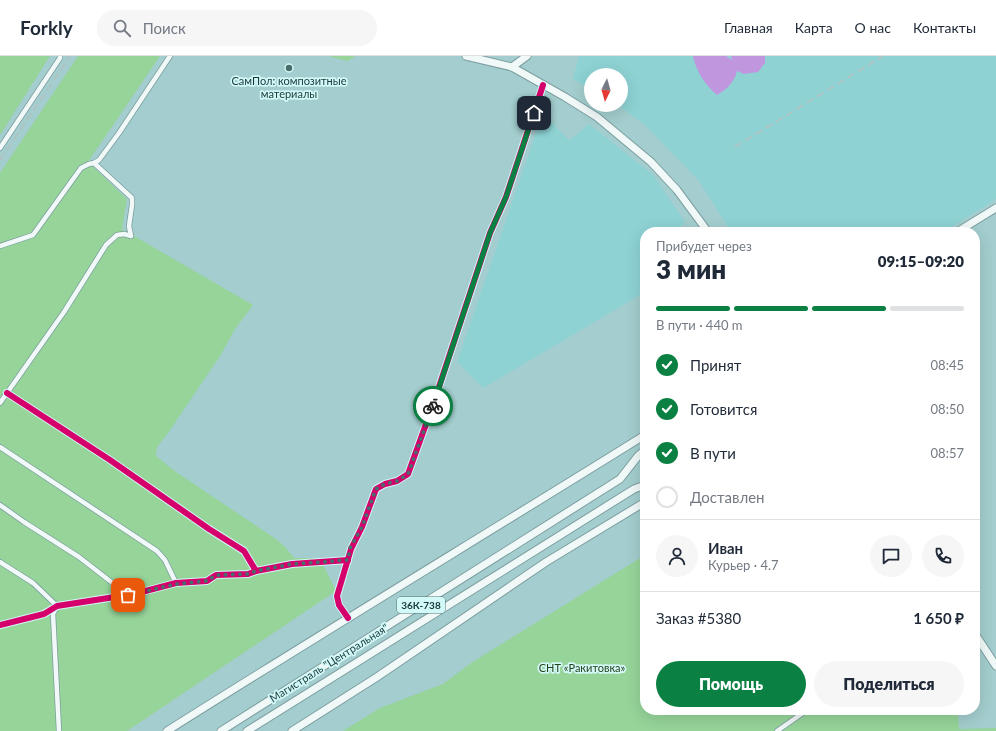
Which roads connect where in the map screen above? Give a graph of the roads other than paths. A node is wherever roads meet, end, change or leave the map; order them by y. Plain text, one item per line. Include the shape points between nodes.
1 (60, 56) edge
2 (170, 56) edge
3 (466, 56) edge
4 (527, 56) edge
5 (512, 67) junction
6 (543, 85) junction
7 (0, 148) edge
8 (94, 164) junction
9 (996, 208) edge
10 (704, 227) edge
11 (965, 227) edge
12 (0, 246) edge
13 (7, 393) junction
14 (0, 403) edge
15 (640, 438) edge
16 (0, 447) edge
17 (640, 454) edge
18 (640, 487) edge
19 (0, 505) edge
20 (640, 505) edge
21 (348, 560) junction
22 (0, 562) edge
23 (256, 571) junction
24 (176, 584) junction
25 (128, 595) junction
26 (57, 606) junction
27 (348, 618) junction
28 (0, 625) edge
29 (980, 642) edge
30 (996, 666) edge
31 (800, 715) edge
32 (59, 731) edge
33 (166, 731) edge
34 (221, 731) edge
35 (247, 731) edge
36 (292, 731) edge
37 (777, 731) edge

1 - 7 street
2 - 8 street
3 - 5 main road
4 - 5 main road
5 - 6 main road
6 - 10 main road via 597,117 651,162 677,190
6 - 21 street via 408,474 376,489 362,527 350,548
8 - 12 street via 81,168 33,236
8 - 13 street via 132,198 129,226 131,236 117,235 106,245 64,312
9 - 11 main road
13 - 14 street
13 - 23 street via 244,551
15 - 27 main road
16 - 24 street via 157,551 165,560
17 - 34 main road, Магистраль "Центральная" / 36К-738 via 620,479
18 - 35 main road, Магистраль "Центральная" / 36К-738
19 - 25 street via 79,557
20 - 36 main road via 546,562 377,677
21 - 23 street via 292,564
21 - 27 street via 338,596 339,605
22 - 26 street via 33,583
23 - 24 street via 248,574 216,575 207,581
24 - 25 street
25 - 26 street
26 - 28 street via 44,614
26 - 32 street via 53,614
27 - 33 main road
29 - 30 main road
31 - 37 street

